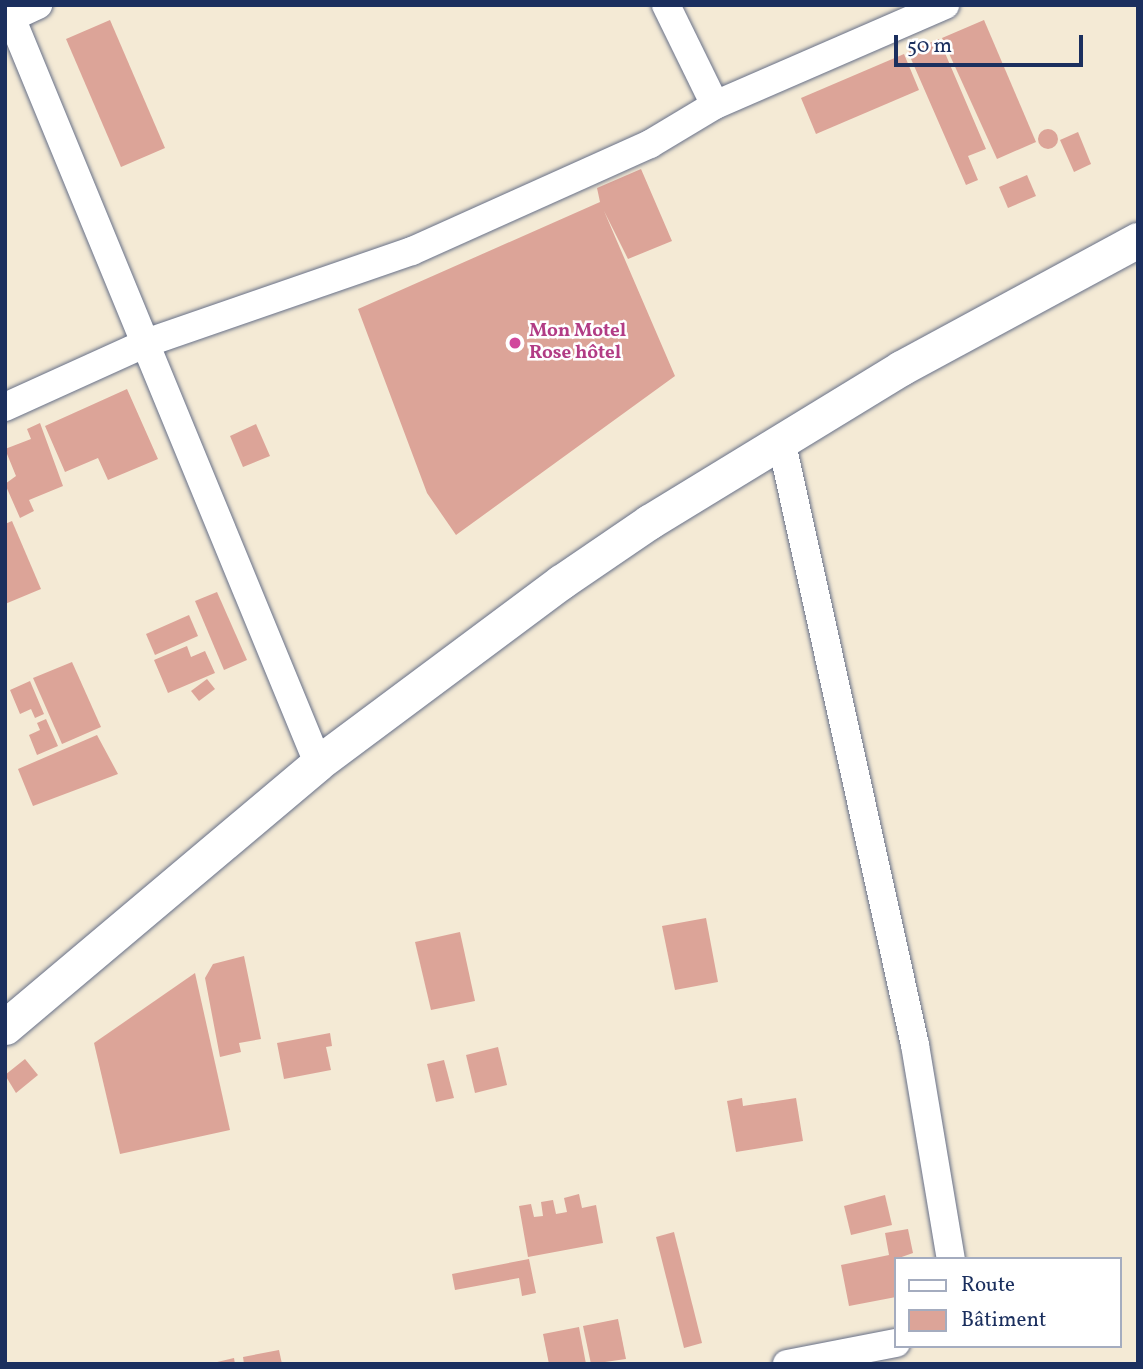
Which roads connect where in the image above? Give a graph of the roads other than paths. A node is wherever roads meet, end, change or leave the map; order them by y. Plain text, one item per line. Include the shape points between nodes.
1 (38, 5) edge
2 (666, 5) edge
3 (945, 5) edge
4 (9, 11) edge
5 (715, 105) junction
6 (1138, 240) edge
7 (146, 343) junction
8 (5, 407) edge
9 (781, 440) junction
10 (318, 763) junction
11 (5, 1027) edge
12 (951, 1257) edge
13 (894, 1346) edge
14 (900, 1348) edge
15 (787, 1364) edge
16 (912, 1364) edge

1 - 4 street
2 - 5 street
3 - 5 street
4 - 7 street
5 - 7 street via 650,144 412,251
6 - 9 main road via 972,328
7 - 8 street
7 - 10 street
9 - 10 main road via 561,582
9 - 12 street via 913,1032
10 - 11 main road
13 - 15 street
14 - 16 street

